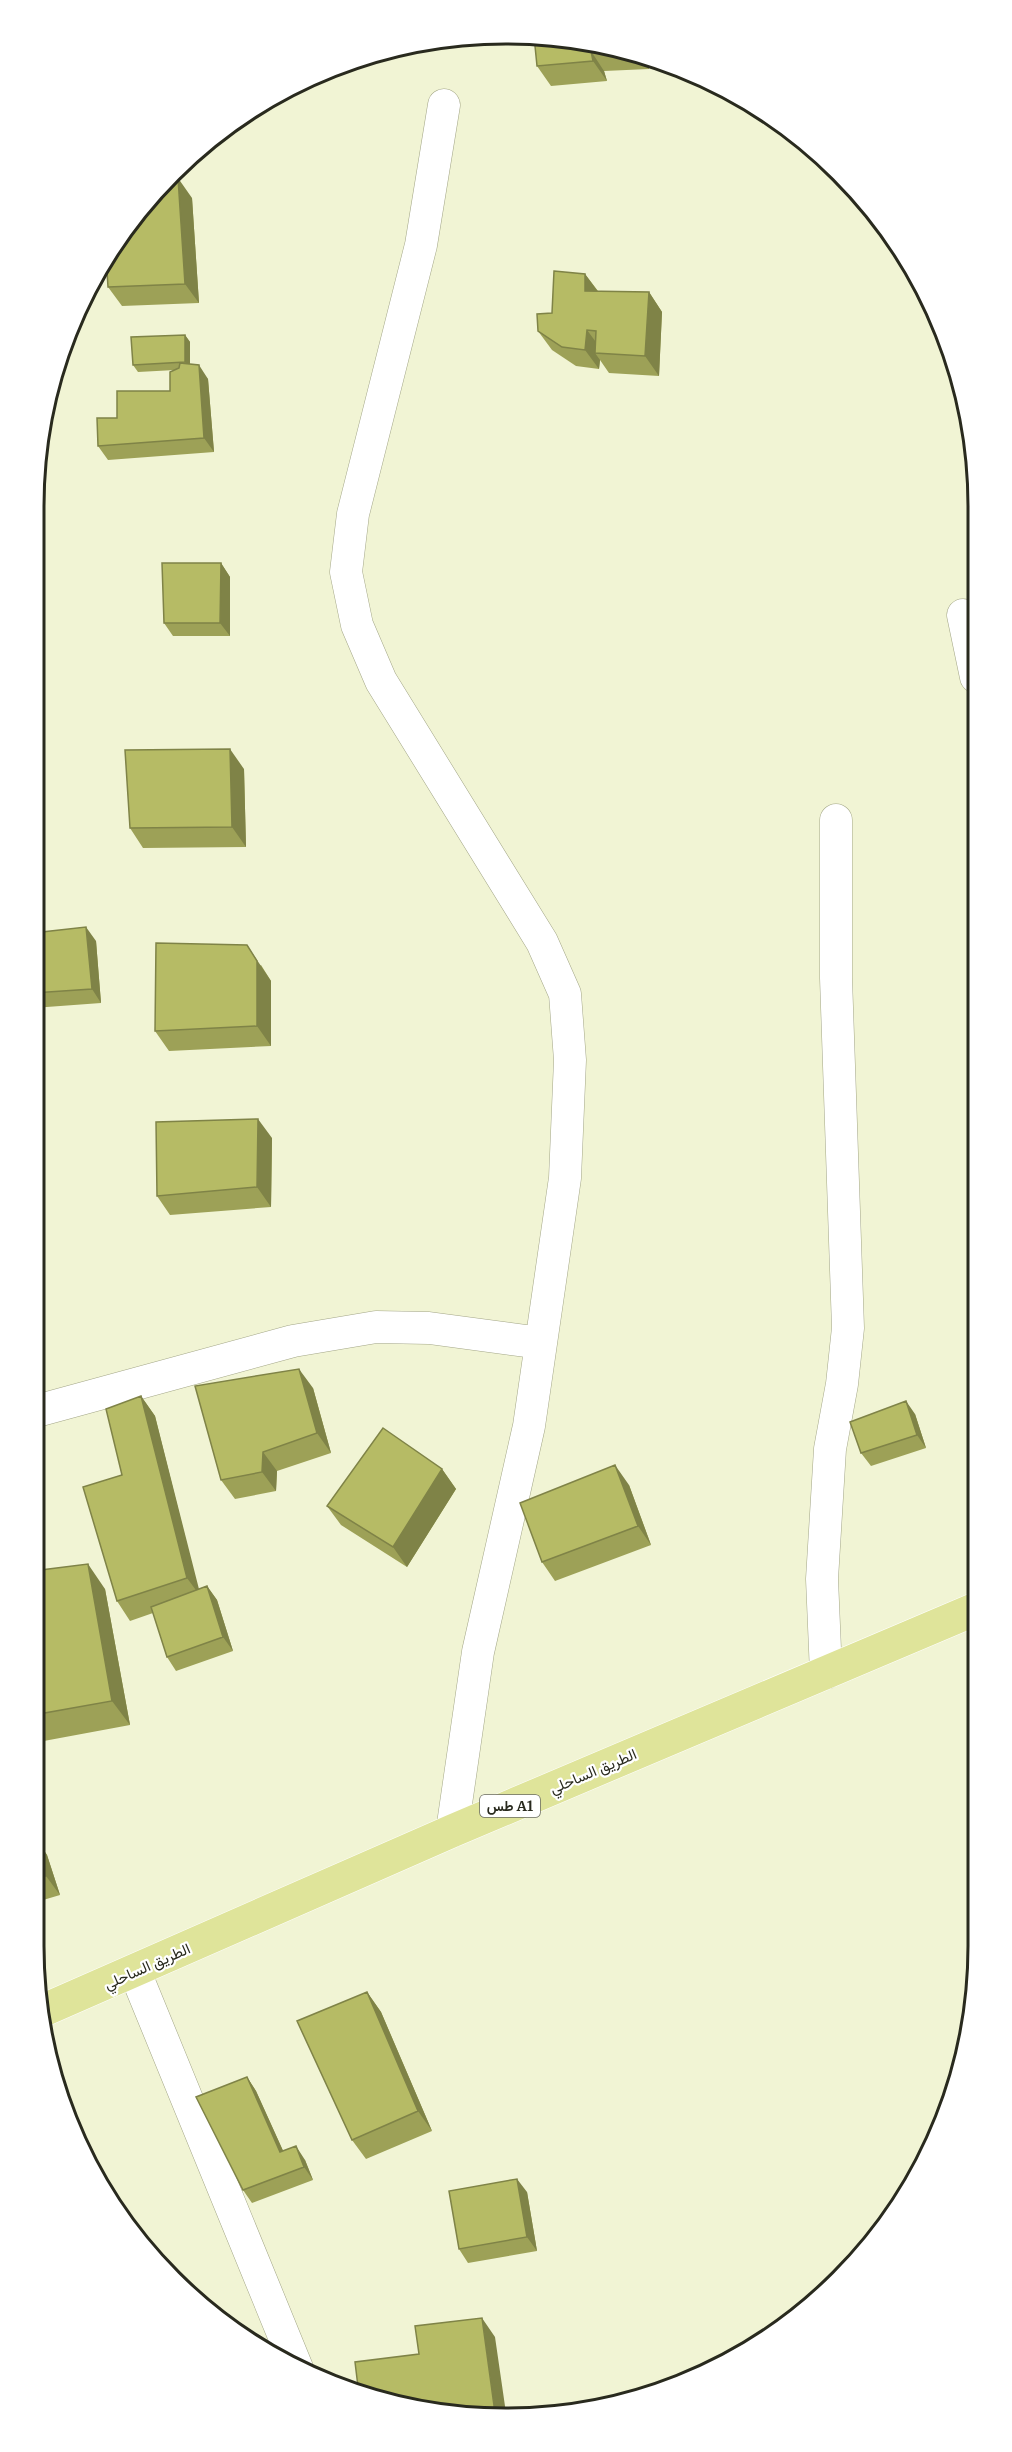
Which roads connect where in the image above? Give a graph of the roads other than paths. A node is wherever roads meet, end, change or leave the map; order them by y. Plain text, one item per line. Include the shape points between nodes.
1 (444, 105) dead end
2 (963, 615) dead end
3 (968, 639) edge
4 (836, 820) dead end
5 (541, 1343) junction
6 (44, 1409) edge
7 (968, 1612) edge
8 (826, 1673) junction
9 (452, 1831) junction
10 (135, 1972) junction
11 (47, 2009) edge
12 (292, 2356) edge

1 - 5 street via 421,245 352,514 346,572 357,625 381,681 542,942 565,994 570,1060 565,1178
2 - 3 street
4 - 8 street via 836,978 848,1328 830,1449 822,1579
5 - 6 street via 429,1328 376,1327 293,1341
5 - 9 street via 529,1426 478,1652
7 - 8 highway, الطريق الساحلي / طس A1
8 - 9 highway, الطريق الساحلي / طس A1
9 - 10 highway, الطريق الساحلي / طس A1
10 - 11 highway, الطريق الساحلي / طس A1
10 - 12 street

